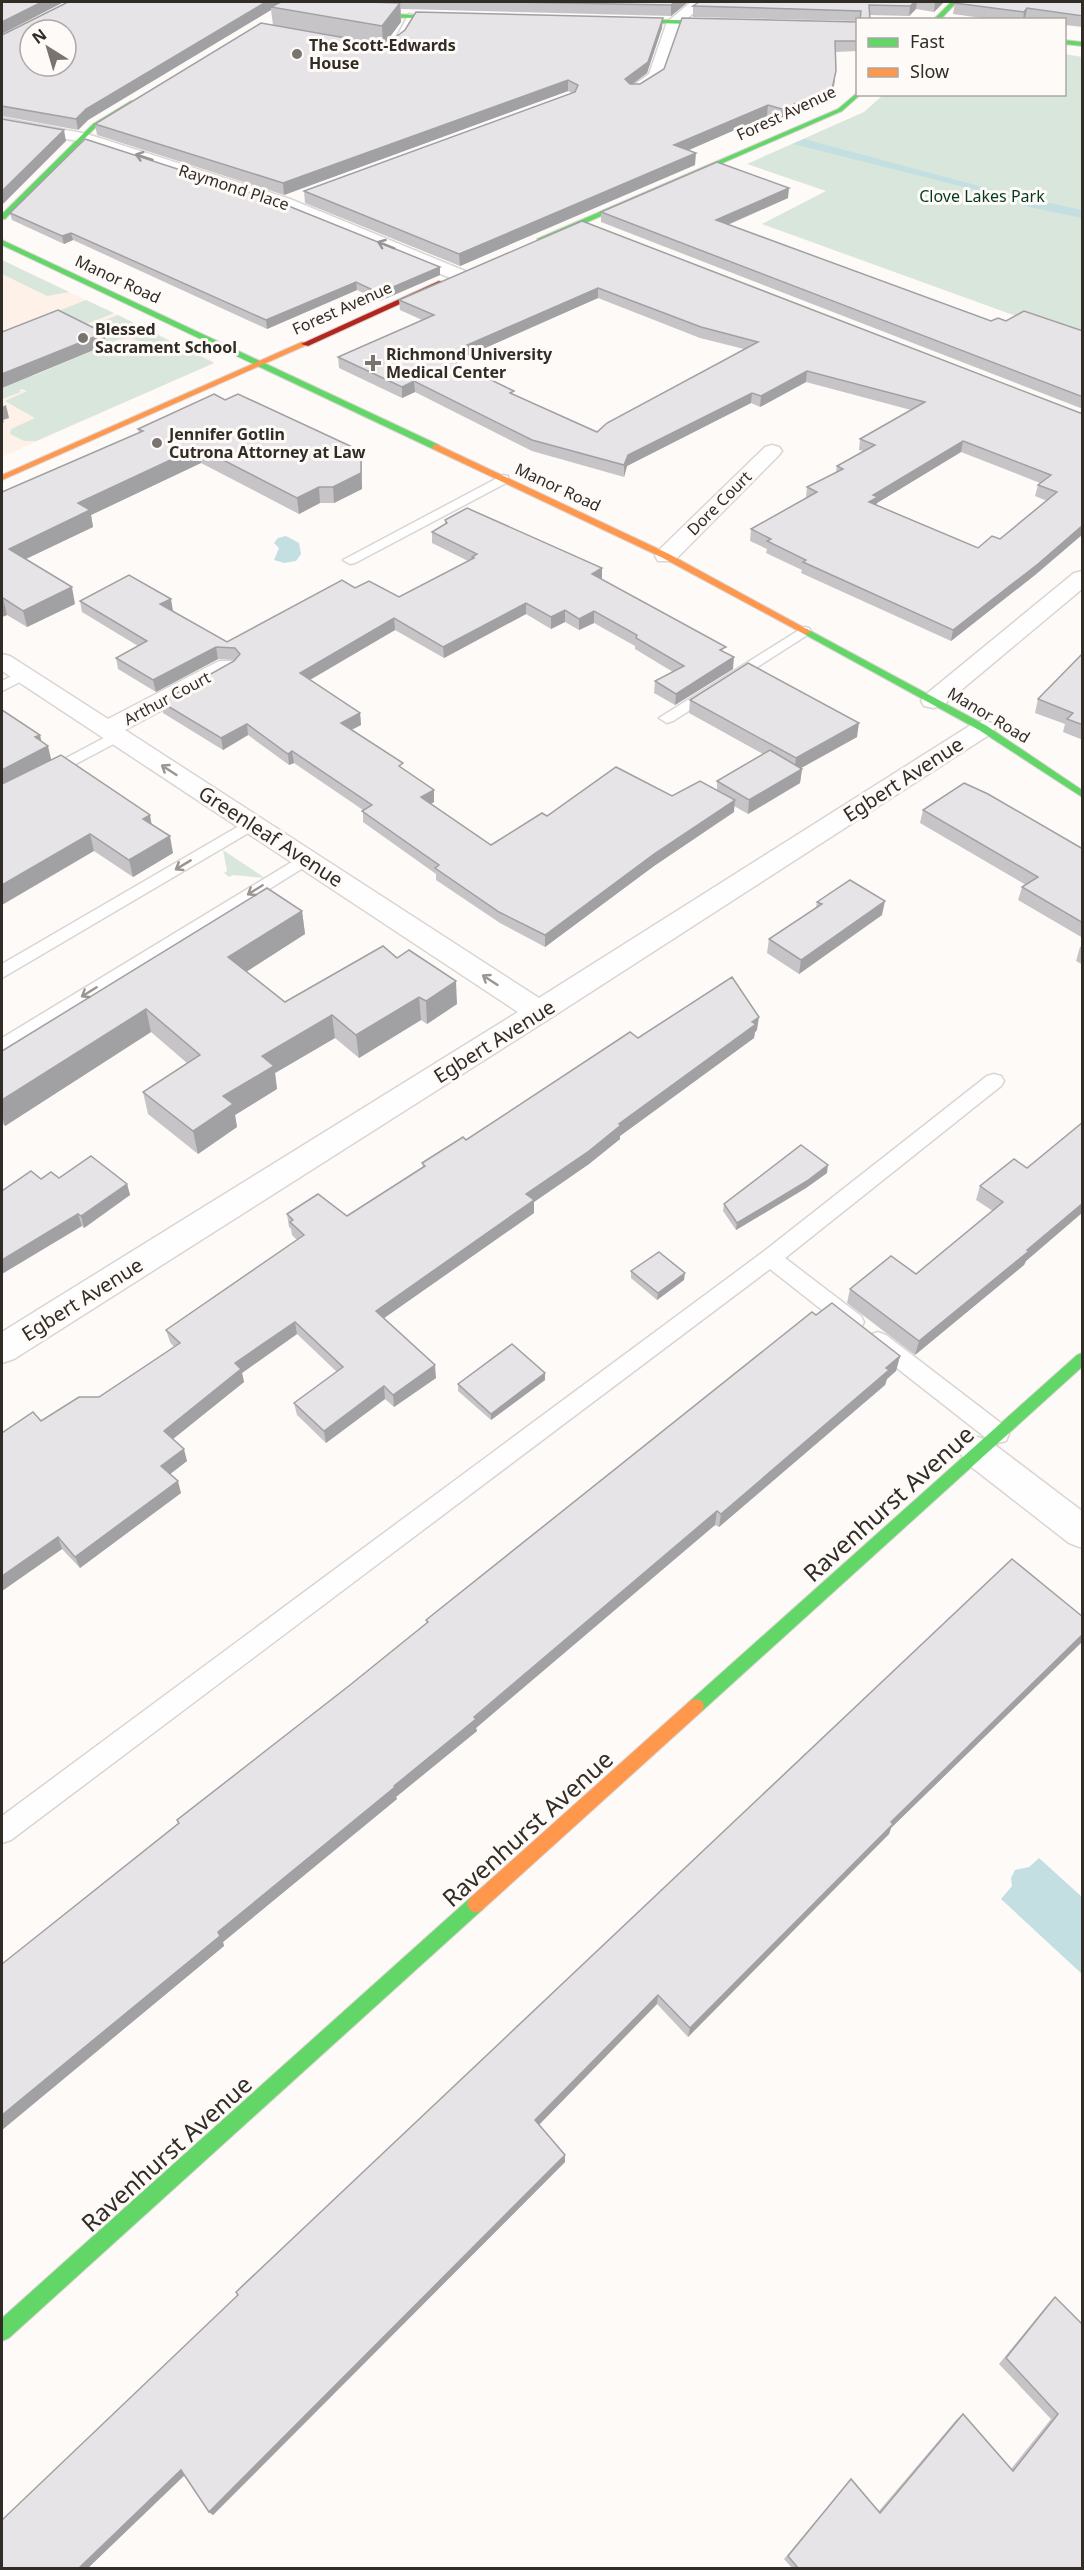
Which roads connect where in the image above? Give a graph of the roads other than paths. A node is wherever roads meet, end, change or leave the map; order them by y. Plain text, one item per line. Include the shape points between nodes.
1 (293, 2) edge
2 (699, 2) edge
3 (954, 2) edge
4 (276, 16) dead end
5 (411, 16) junction
6 (470, 17) edge
7 (938, 18) edge
8 (607, 20) edge
9 (674, 22) junction
10 (746, 24) edge
11 (1066, 42) edge
12 (1083, 44) edge
13 (380, 51) edge
14 (635, 90) edge
15 (145, 95) edge
16 (856, 96) edge
17 (2, 123) edge
18 (81, 137) junction
19 (304, 196) edge
20 (284, 203) junction
21 (2, 217) edge
22 (581, 222) junction
23 (602, 230) edge
24 (2, 242) edge
25 (530, 244) edge
26 (464, 273) joint
27 (257, 363) junction
28 (772, 451) dead end
29 (2, 478) edge
30 (503, 479) junction
31 (666, 556) junction
32 (350, 560) dead end
33 (1083, 578) edge
34 (804, 631) junction
35 (227, 666) edge
36 (9, 674) edge
37 (933, 701) junction
38 (667, 718) dead end
39 (983, 728) junction
40 (112, 733) junction
41 (1083, 794) edge
42 (2, 798) edge
43 (251, 824) junction
44 (305, 859) junction
45 (2, 972) edge
46 (540, 1012) junction
47 (2, 1046) edge
48 (994, 1082) dead end
49 (770, 1258) junction
50 (2, 1349) edge
51 (1083, 1359) edge
52 (988, 1443) junction
53 (1083, 1532) edge
54 (2, 1831) edge
55 (2, 2331) edge

1 - 4 street
1 - 5 street via 372,15
2 - 9 street
3 - 7 street
5 - 6 street
5 - 13 lane via 401,37 386,51
8 - 9 street
9 - 10 street
9 - 14 street via 656,76
11 - 12 street
15 - 18 street
16 - 22 street, Forest Avenue via 840,110
17 - 18 street, Raymond Place
20 -> 18 street, Raymond Place
18 - 21 street
19 - 20 street
26 -> 20 street, Raymond Place
22 - 23 street
22 - 25 street, Forest Avenue
24 - 27 street, Manor Road
26 - 27 street, Forest Avenue
27 - 29 street, Forest Avenue
27 - 30 street, Manor Road
28 - 31 street, Dore Court
30 - 31 street, Manor Road
30 - 32 lane
31 - 34 street, Manor Road
33 - 37 street
34 - 37 street, Manor Road
34 - 38 lane
35 - 40 street, Arthur Court
36 - 40 street, Greenleaf Avenue
37 - 39 street, Manor Road
39 - 41 street, Manor Road
39 - 46 street, Egbert Avenue
40 - 42 lane
43 -> 40 street, Greenleaf Avenue
43 - 44 street, Greenleaf Avenue
43 -> 45 lane
46 -> 44 street, Greenleaf Avenue
44 -> 47 lane
46 - 50 street, Egbert Avenue
48 - 49 lane
49 - 52 lane
49 - 54 lane
51 - 52 street, Ravenhurst Avenue
52 - 53 street
52 - 55 street, Ravenhurst Avenue

